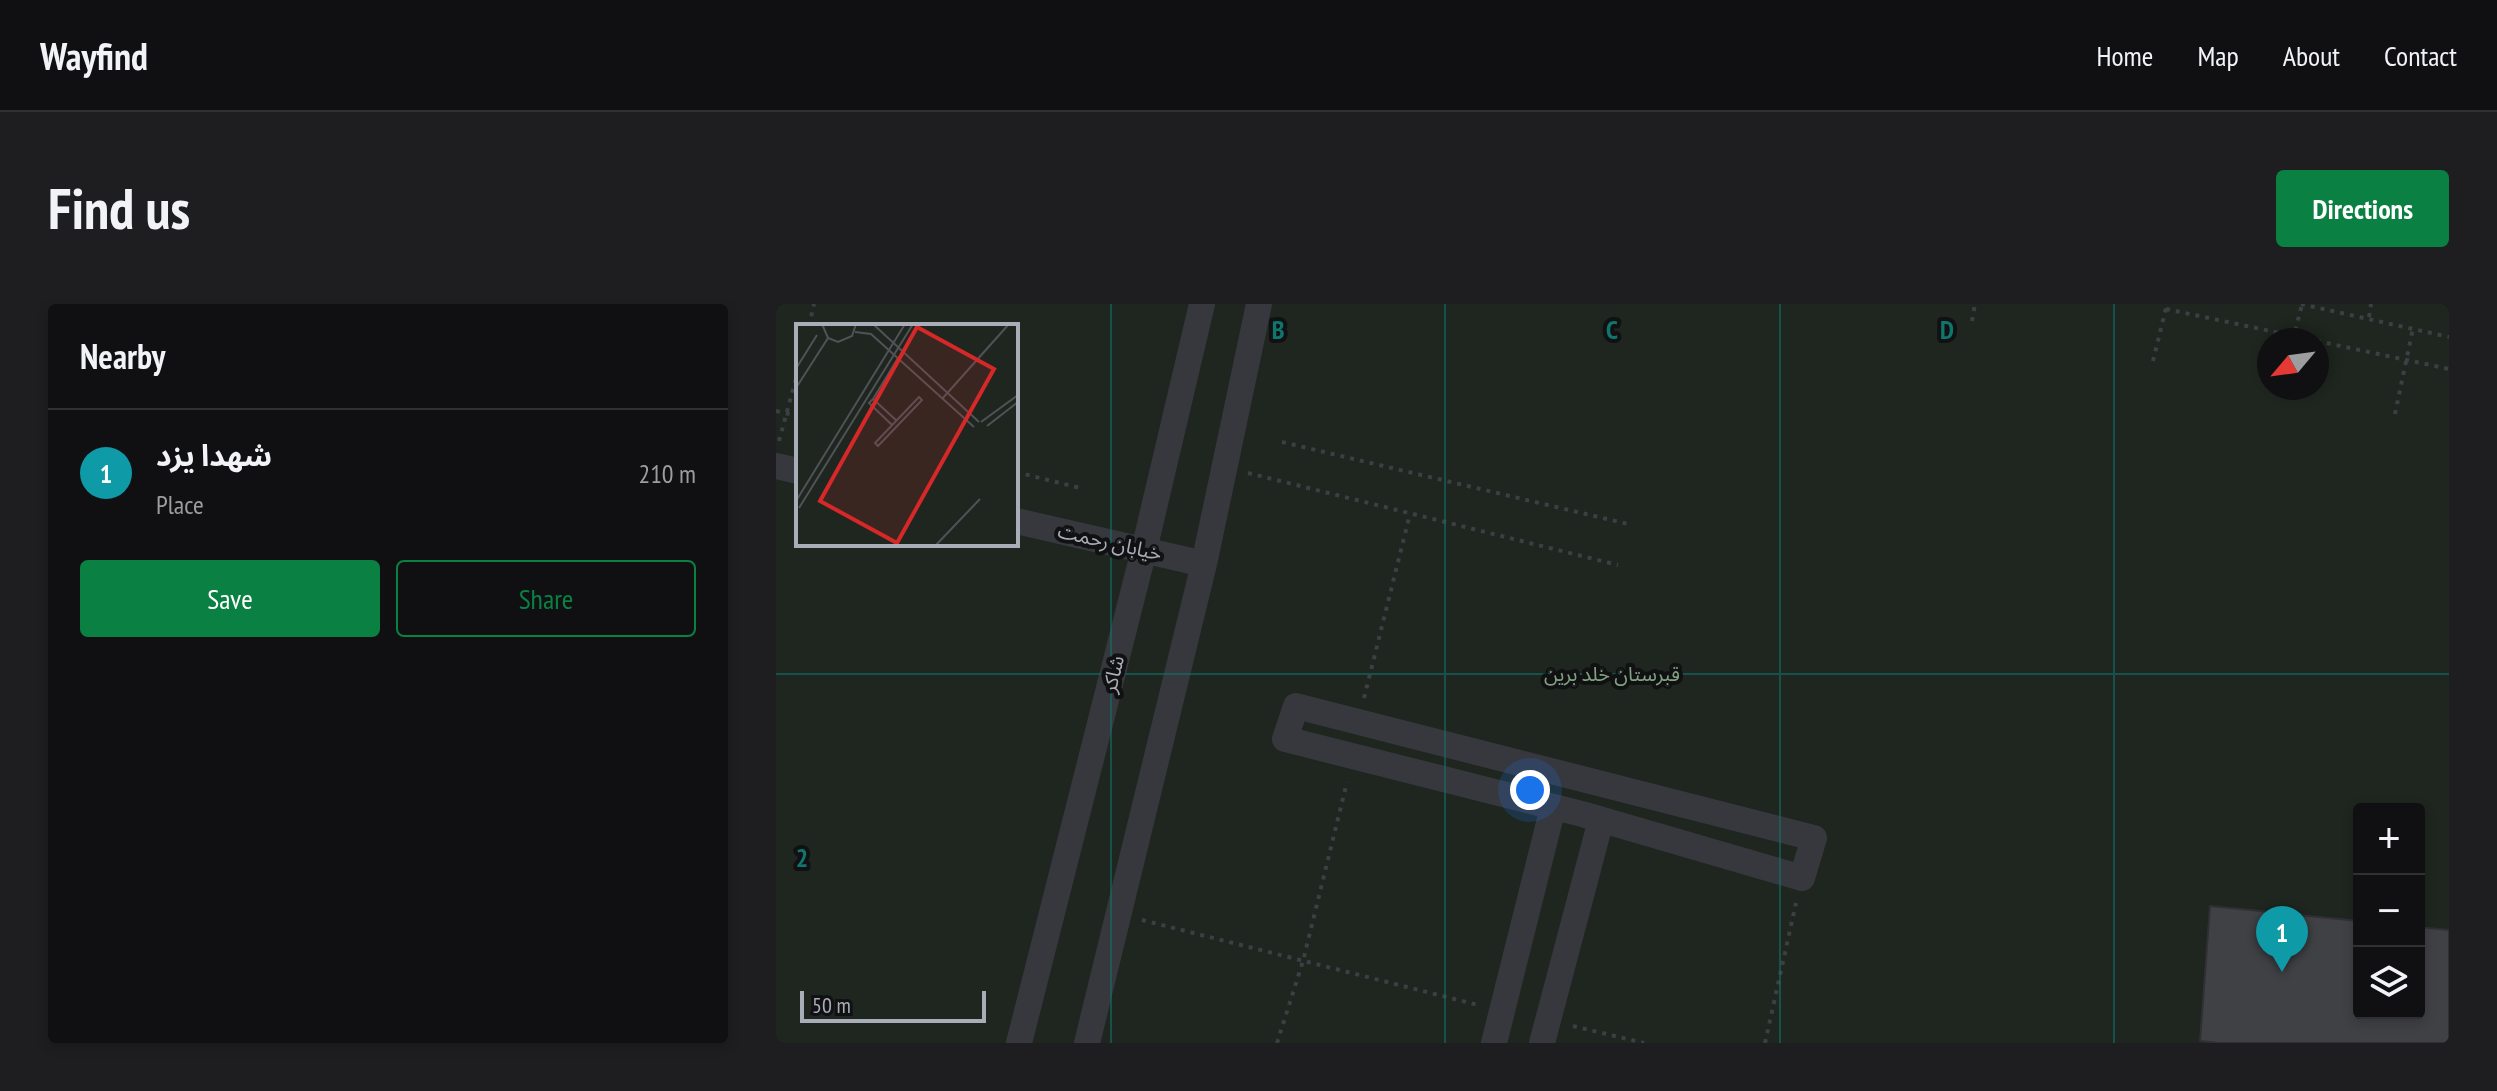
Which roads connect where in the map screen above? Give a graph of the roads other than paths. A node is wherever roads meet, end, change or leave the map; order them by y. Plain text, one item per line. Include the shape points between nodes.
1 (1202, 304) edge
2 (1259, 304) edge
3 (776, 466) edge
4 (796, 471) edge
5 (1018, 521) edge
6 (1144, 550) junction
7 (1204, 564) junction
8 (1553, 807) junction
9 (1601, 820) junction
10 (1545, 1032) edge
11 (1019, 1043) edge
12 (1087, 1043) edge
13 (1494, 1043) edge

1 - 6 lane, شاکر
2 - 7 lane
3 - 4 lane
5 - 6 lane, خیابان رحمت
6 - 7 lane, خیابان رحمت
6 - 11 lane, شاکر
7 - 12 lane
8 - 9 lane
8 - 9 lane via 1285,739 1296,706 1814,838 1802,878
8 - 13 lane
9 - 10 lane

